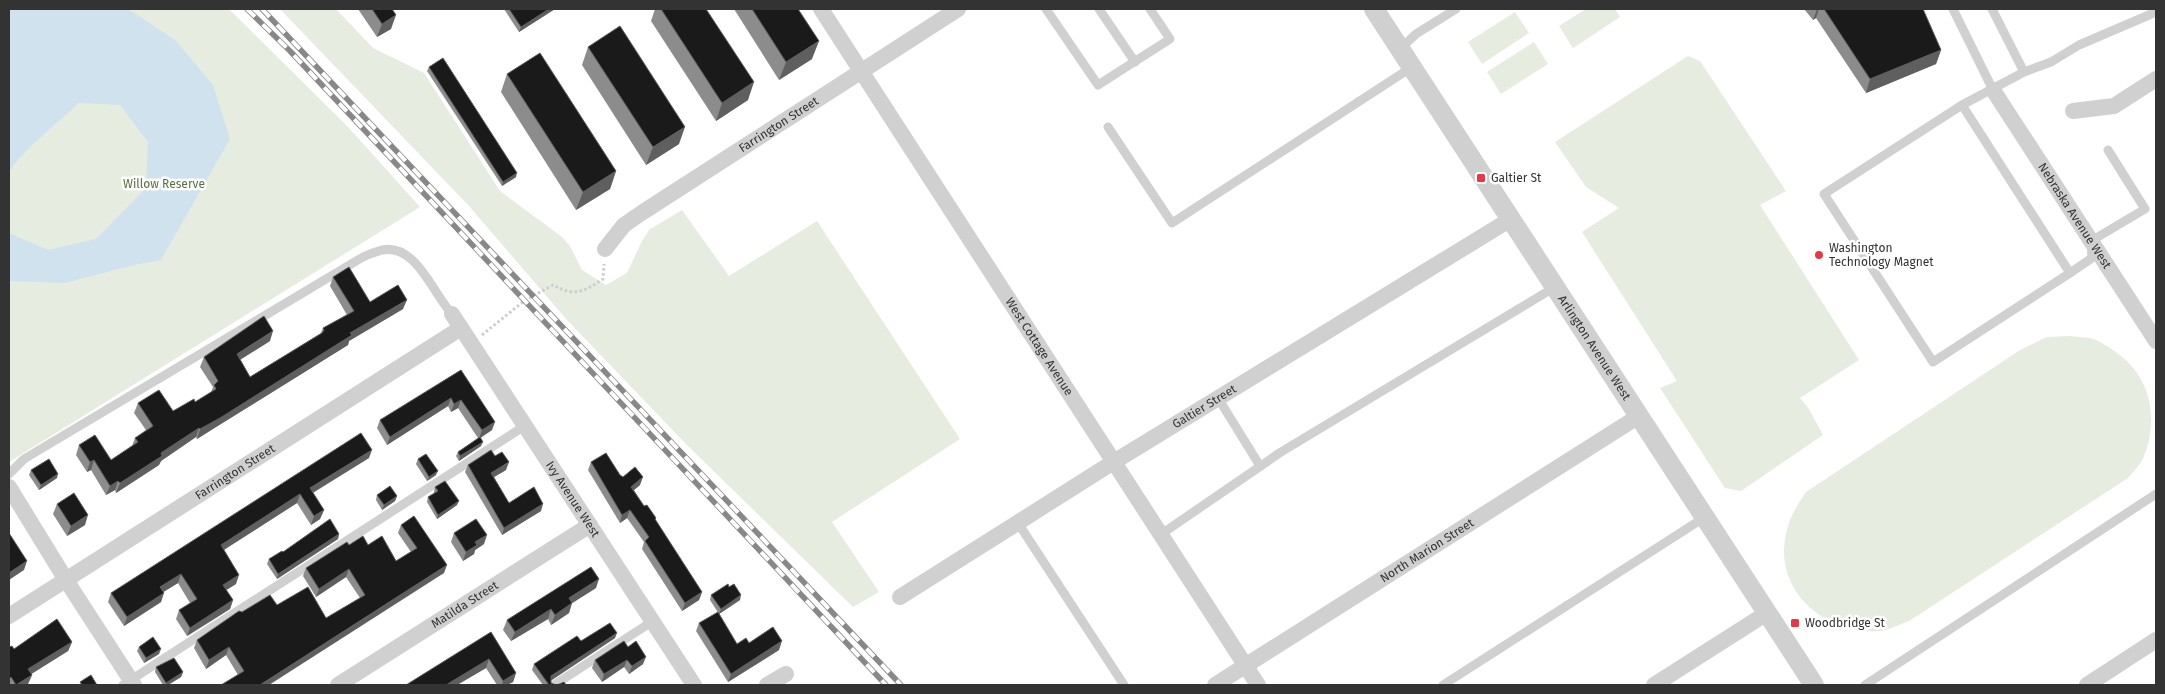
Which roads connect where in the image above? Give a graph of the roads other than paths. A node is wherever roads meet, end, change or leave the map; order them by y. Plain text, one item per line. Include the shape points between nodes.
1 (821, 9) edge
2 (958, 9) edge
3 (1046, 9) edge
4 (1099, 9) edge
5 (1150, 9) edge
6 (1374, 9) edge
7 (1456, 9) edge
8 (1953, 9) edge
9 (1992, 9) edge
10 (2156, 12) edge
11 (1400, 49) junction
12 (1135, 62) junction
13 (1412, 67) junction
14 (861, 71) junction
15 (2024, 72) junction
16 (2156, 79) edge
17 (1993, 90) junction
18 (1962, 105) junction
19 (2073, 110) dead end
20 (1108, 126) dead end
21 (2108, 150) dead end
22 (1511, 219) junction
23 (2091, 241) junction
24 (605, 249) road end
25 (2070, 273) junction
26 (1555, 287) junction
27 (452, 314) joint
28 (461, 328) junction
29 (2156, 341) edge
30 (1218, 398) junction
31 (1639, 416) junction
32 (526, 425) junction
33 (1112, 463) junction
34 (1260, 466) junction
35 (9, 474) edge
36 (9, 487) edge
37 (2156, 494) edge
38 (1705, 517) junction
39 (1018, 523) junction
40 (590, 524) junction
41 (1160, 535) junction
42 (66, 580) junction
43 (900, 597) dead end
44 (1767, 613) junction
45 (9, 616) edge
46 (653, 621) junction
47 (2156, 640) edge
48 (1245, 666) junction
49 (786, 674) dead end
50 (129, 683) edge
51 (338, 685) edge
52 (554, 685) edge
53 (694, 685) edge
54 (768, 685) edge
55 (1124, 685) edge
56 (1215, 685) edge
57 (1258, 685) edge
58 (1443, 685) edge
59 (1654, 685) edge
60 (1814, 685) edge
61 (1865, 685) edge
62 (2087, 685) edge

1 - 14 street, West Cottage Avenue
2 - 14 street, Farrington Street
3 - 12 lane via 1098,85
4 - 12 lane
5 - 12 lane via 1170,39
6 - 11 street, Arlington Avenue West
7 - 11 lane via 1416,34
8 - 17 lane
9 - 15 lane
10 - 15 lane
11 - 13 street, Arlington Avenue West
13 - 20 lane via 1172,223
13 - 22 street, Arlington Avenue West
14 - 24 street, Farrington Street via 624,225
14 - 33 street, West Cottage Avenue
15 - 17 lane
16 - 19 street via 2114,106
17 - 18 lane
17 - 23 street, Nebraska Avenue West
18 - 25 lane
18 - 25 lane via 1824,194 1932,362
21 - 23 lane via 2145,209
22 - 26 street, Arlington Avenue West
22 - 30 street, Galtier Street
23 - 25 lane via 2092,258
23 - 29 street, Nebraska Avenue West
26 - 31 street, Arlington Avenue West
26 - 34 lane
27 - 28 street, Ivy Avenue West
27 - 35 lane via 416,263 402,252 383,250 363,256 24,459
28 - 32 street, Ivy Avenue West
28 - 42 street, Farrington Street
30 - 33 street, Galtier Street
30 - 34 lane
31 - 38 street, Arlington Avenue West
31 - 48 street, North Marion Street
32 - 40 street, Ivy Avenue West
32 - 50 lane
33 - 39 street, Galtier Street
33 - 41 street, West Cottage Avenue
34 - 41 lane
36 - 42 street
37 - 61 lane
38 - 44 street, Arlington Avenue West
38 - 58 lane
39 - 43 street, Galtier Street
39 - 55 lane
40 - 46 street, Ivy Avenue West
40 - 51 street, Matilda Street
41 - 48 street, West Cottage Avenue
42 - 45 street, Farrington Street
42 - 50 street
44 - 59 street
44 - 60 street, Arlington Avenue West
46 - 52 lane
46 - 53 street, Ivy Avenue West
47 - 62 street
48 - 56 street, North Marion Street
48 - 57 street, West Cottage Avenue
49 - 54 street

